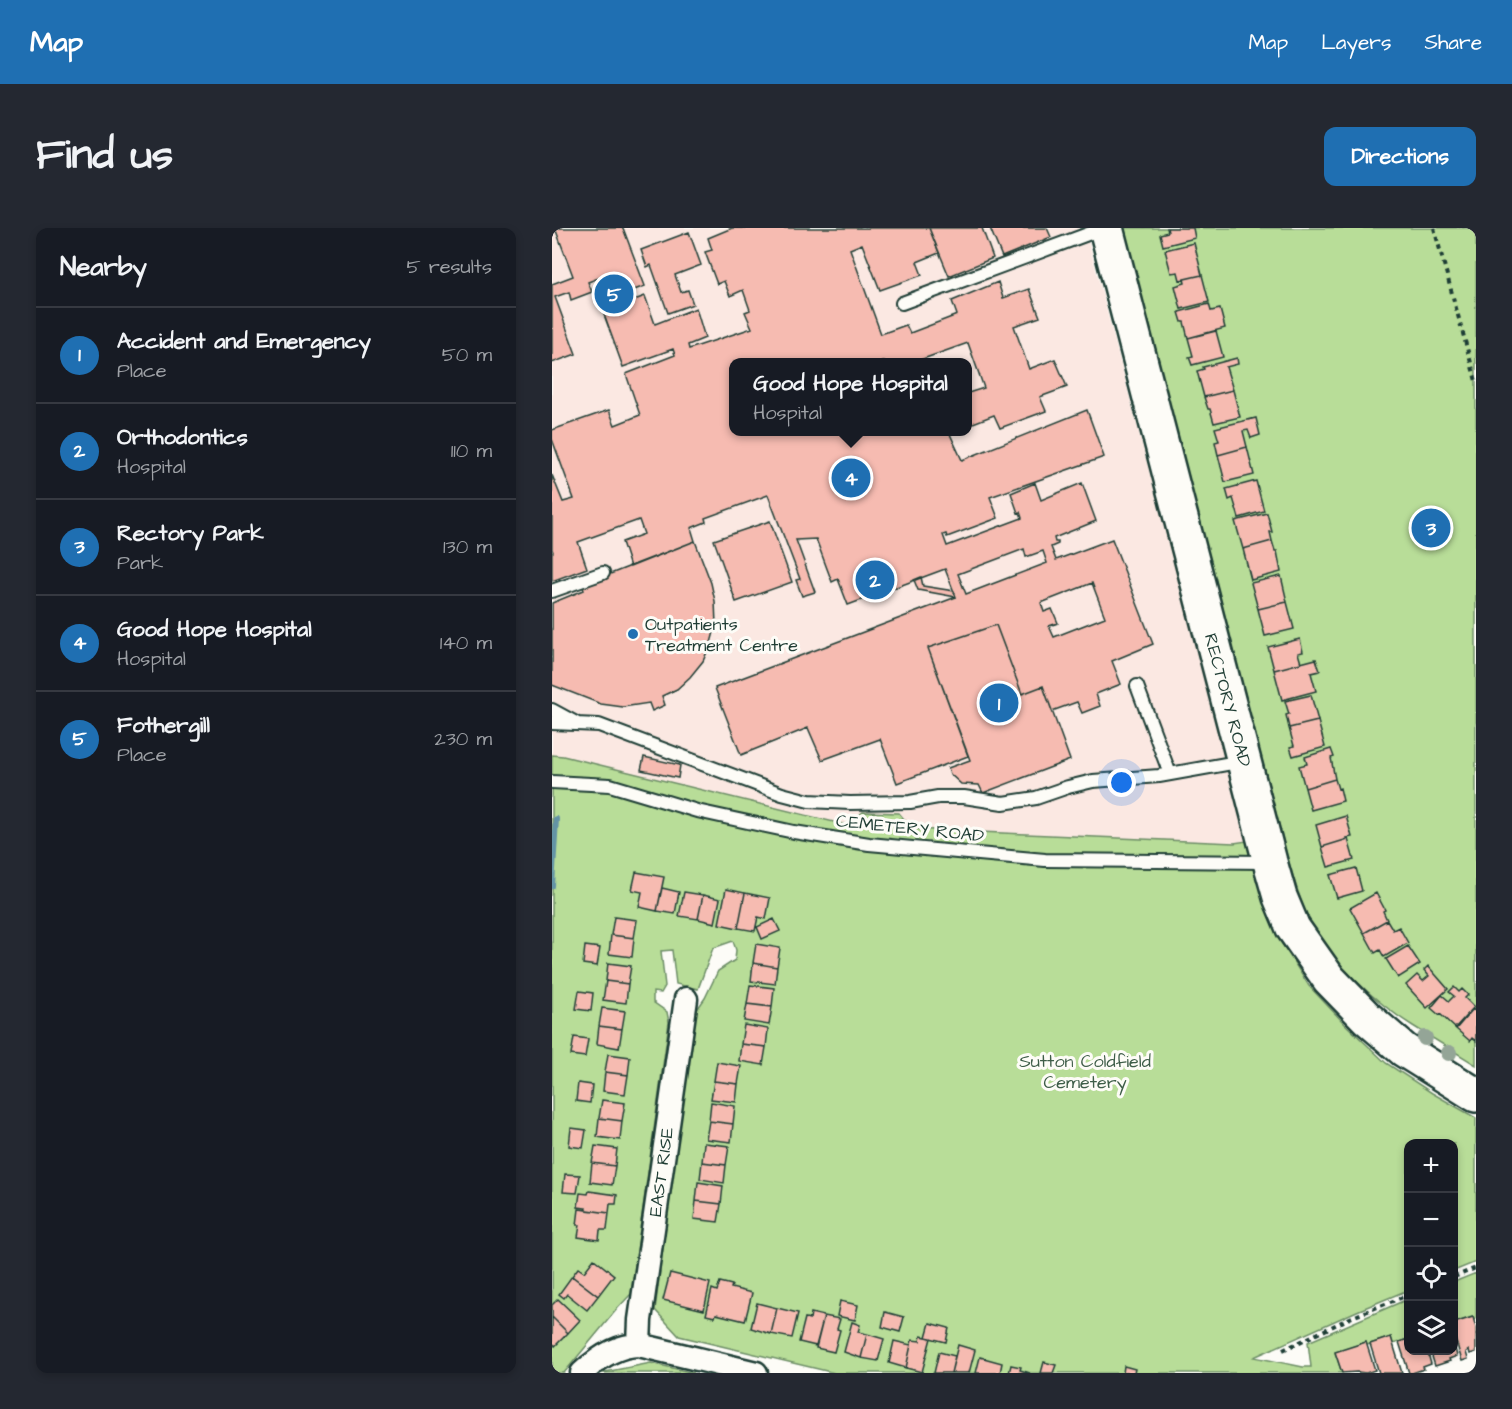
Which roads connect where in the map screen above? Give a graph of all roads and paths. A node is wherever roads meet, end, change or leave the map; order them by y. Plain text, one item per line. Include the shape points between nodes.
1 (1105, 228) edge
2 (1434, 228) edge
3 (902, 303) dead end
4 (1476, 381) edge
5 (603, 573) dead end
6 (552, 591) edge
7 (1137, 686) dead end
8 (552, 710) edge
9 (552, 723) edge
10 (577, 724) junction
11 (1244, 761) junction
12 (1170, 774) junction
13 (552, 782) edge
14 (1270, 862) junction
15 (686, 999) dead end
16 (1476, 1095) edge
17 (1476, 1268) edge
18 (1458, 1275) edge
19 (1404, 1297) edge
20 (639, 1345) junction
21 (1283, 1350) dead end
22 (582, 1373) edge
23 (756, 1373) edge

1 - 3 lane
1 - 11 street, RECTORY ROAD
2 - 4 path
5 - 6 lane
7 - 12 lane
8 - 10 lane
9 - 10 lane
10 - 12 lane via 599,726 809,801 910,802 964,797 1004,802 1036,798 1093,781
11 - 12 lane
11 - 14 street, RECTORY ROAD
13 - 14 lane, CEMETERY ROAD via 610,785 697,811 869,844 1045,860
14 - 16 street, RECTORY ROAD via 1293,928 1329,979 1404,1050
15 - 20 street, EAST RISE
17 - 18 path
19 - 21 path
20 - 22 street via 627,1345 607,1354
20 - 23 street

